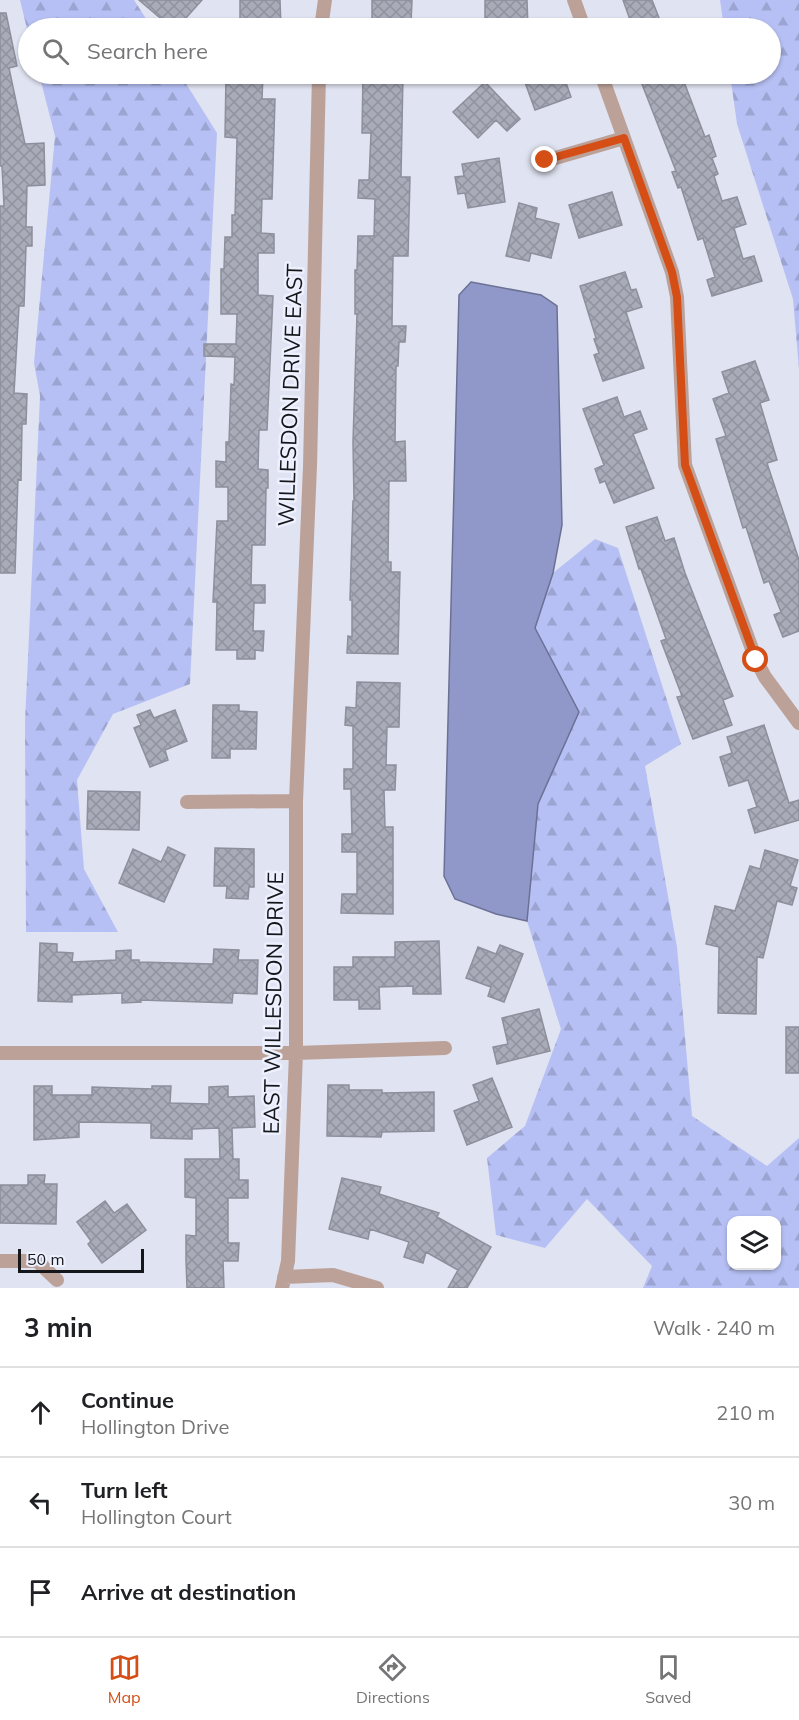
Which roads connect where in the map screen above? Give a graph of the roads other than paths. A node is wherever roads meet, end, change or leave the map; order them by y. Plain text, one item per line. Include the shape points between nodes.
1 (325, 0) edge
2 (574, 0) edge
3 (322, 18) edge
4 (580, 18) edge
5 (319, 84) edge
6 (605, 84) edge
7 (624, 138) junction
8 (545, 160) dead end
9 (300, 717) joint
10 (799, 723) edge
11 (296, 801) junction
12 (187, 802) dead end
13 (446, 1048) dead end
14 (0, 1053) edge
15 (296, 1053) junction
16 (0, 1261) edge
17 (57, 1280) dead end
18 (283, 1282) edge
19 (377, 1288) edge

1 - 3 street
2 - 4 street
5 - 9 street, WILLESDON DRIVE EAST
6 - 7 street
7 - 8 street
7 - 10 street via 672,272 677,297 685,465 756,660
9 - 11 street, EAST WILLESDON DRIVE
11 - 12 street
11 - 15 street, EAST WILLESDON DRIVE
13 - 15 street
14 - 15 street
15 - 18 street, EAST WILLESDON DRIVE via 288,1262
16 - 17 street via 37,1261
18 - 19 street via 333,1275

